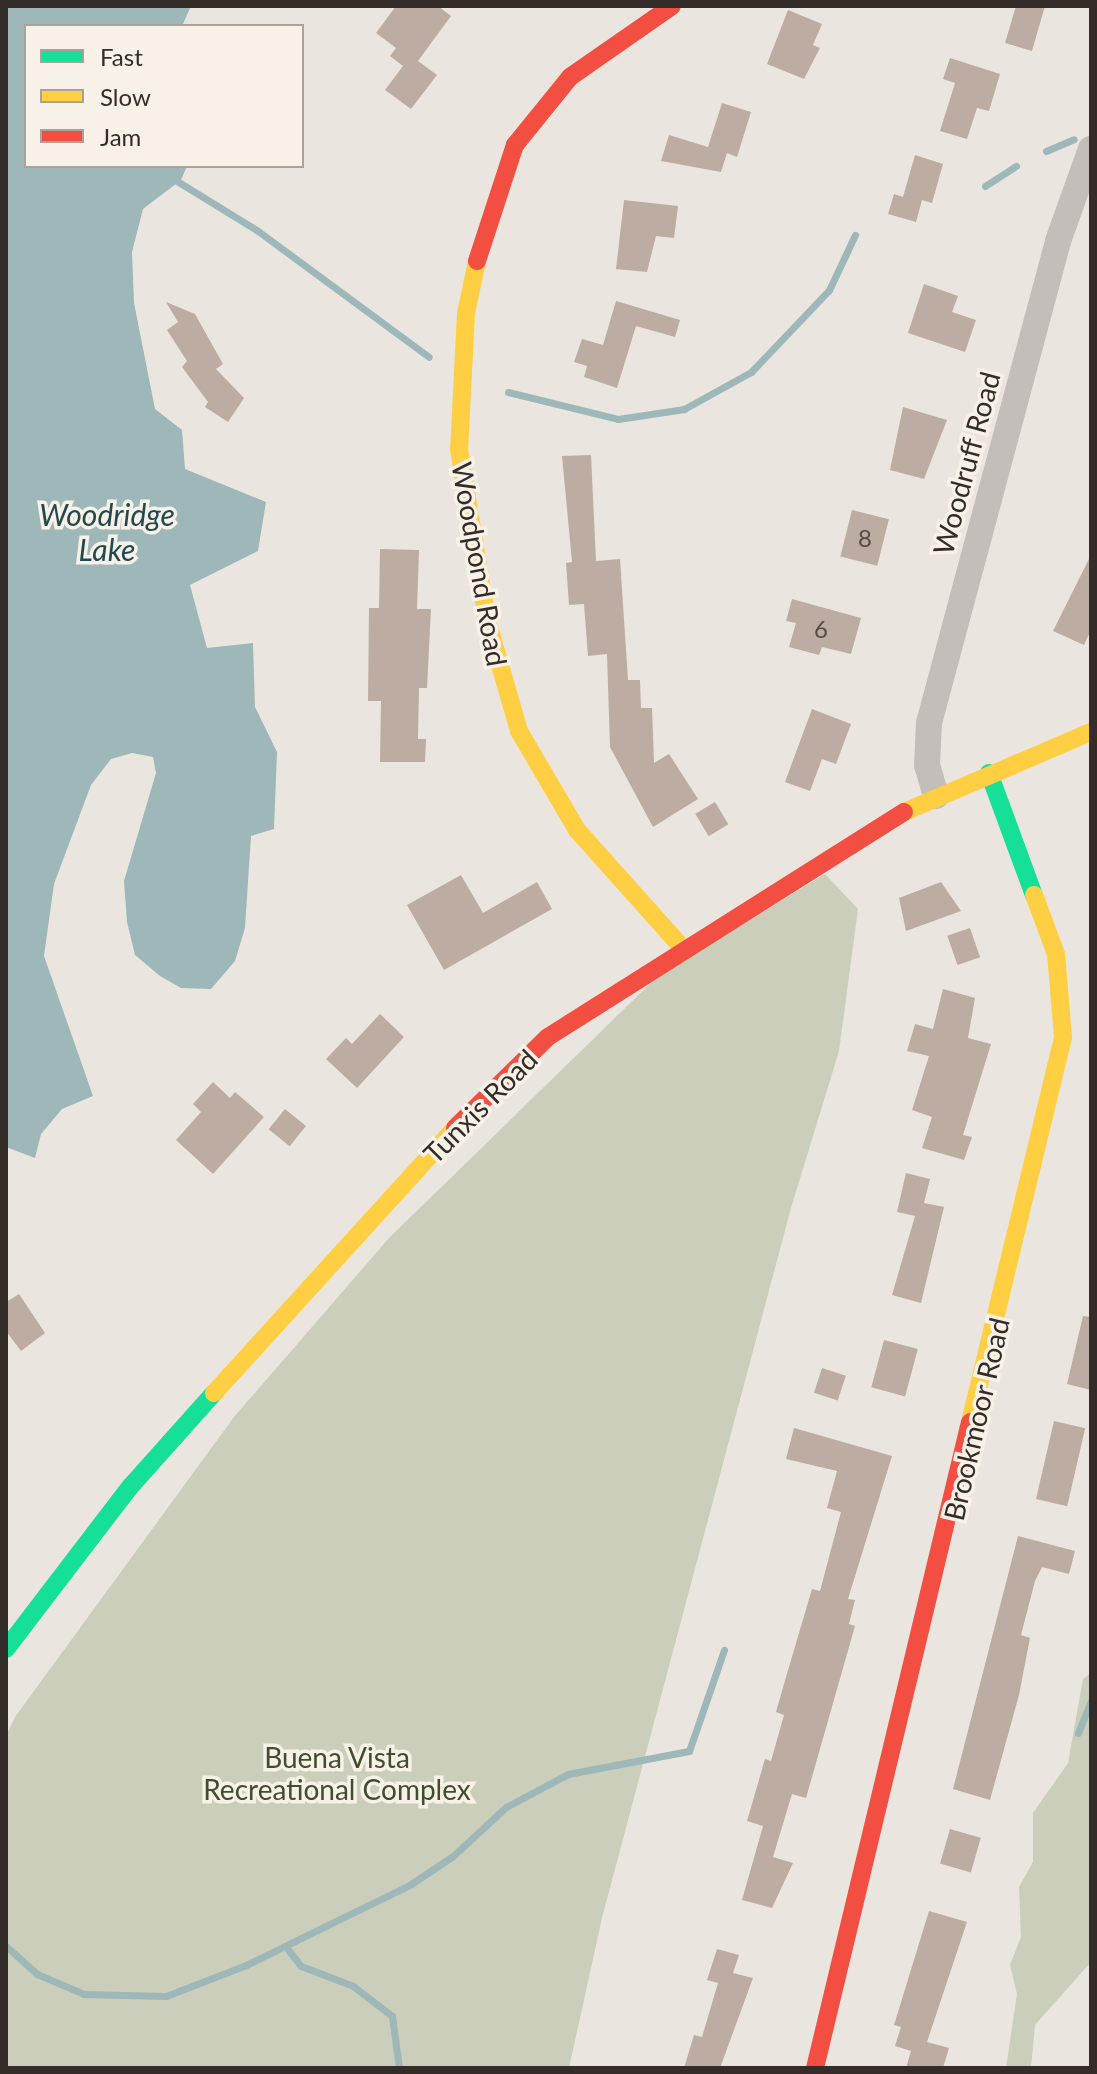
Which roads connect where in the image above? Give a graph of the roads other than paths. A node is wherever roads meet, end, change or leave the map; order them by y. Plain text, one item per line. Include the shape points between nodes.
1 (672, 6) edge
2 (1091, 149) edge
3 (1091, 732) edge
4 (989, 773) junction
5 (936, 796) junction
6 (685, 951) junction
7 (6, 1649) edge
8 (815, 2068) edge

1 - 6 street, Woodpond Road via 570,77 515,145 487,216 466,313 459,449 487,620 519,731 577,830
2 - 5 street, Woodruff Road via 1058,241 929,723 927,765
3 - 4 street, Tunxis Road
4 - 5 street, Tunxis Road
4 - 8 street, Brookmoor Road via 1056,954 1063,1037
5 - 6 street, Tunxis Road
6 - 7 street, Tunxis Road via 548,1037 456,1127 130,1487

